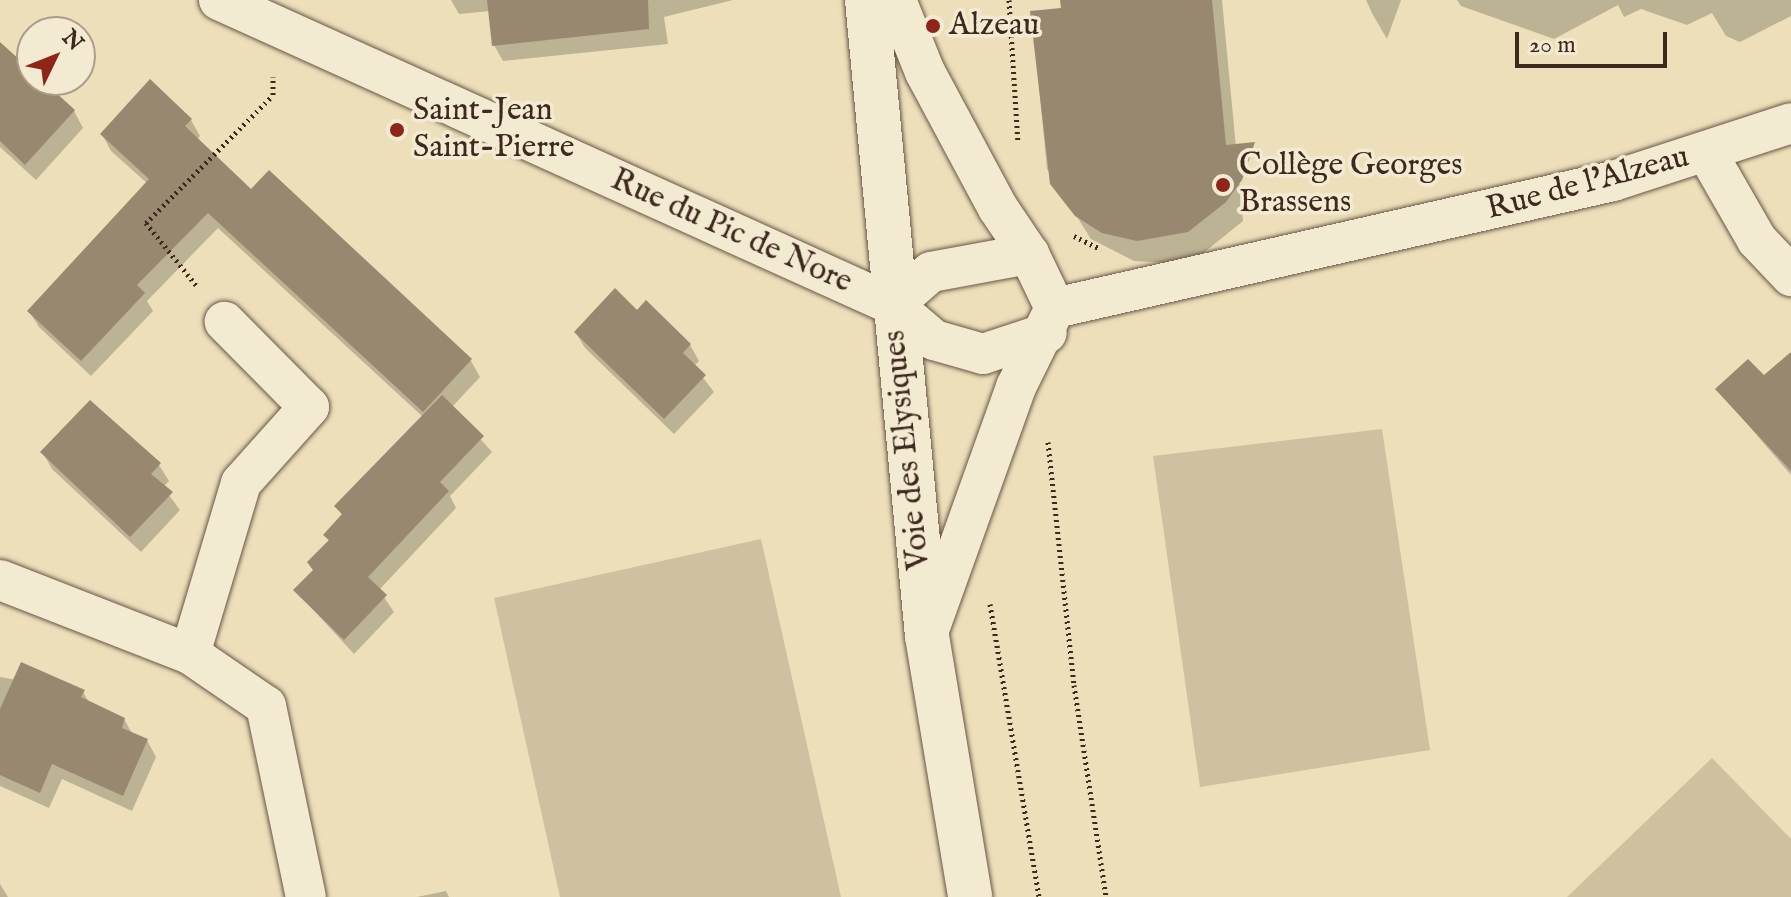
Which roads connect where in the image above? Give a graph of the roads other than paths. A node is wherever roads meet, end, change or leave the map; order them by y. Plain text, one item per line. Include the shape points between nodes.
1 (219, 0) edge
2 (867, 0) edge
3 (896, 0) edge
4 (279, 12) edge
5 (1791, 123) edge
6 (1707, 153) junction
7 (1029, 254) junction
8 (1791, 276) edge
9 (893, 305) junction
10 (1051, 321) junction
11 (225, 322) road end
12 (0, 580) edge
13 (927, 636) junction
14 (190, 654) junction
15 (306, 897) edge
16 (970, 897) edge

1 - 4 street, Rue du Pic de Nore
2 - 9 street, Voie des Elysiques
3 - 7 street via 925,72 998,208
4 - 9 street, Rue du Pic de Nore
5 - 6 street, Rue de l'Alzeau
6 - 8 street via 1757,240
6 - 10 street, Rue de l'Alzeau via 1613,181 1117,295
7 - 9 street via 931,272
7 - 10 street
9 - 10 street, Rue de l'Alzeau via 934,340 983,354
9 - 13 street, Voie des Elysiques
10 - 13 street via 1016,387
11 - 14 street via 309,407 241,483
12 - 14 street
13 - 16 street, Voie des Elysiques
14 - 15 street via 266,706

